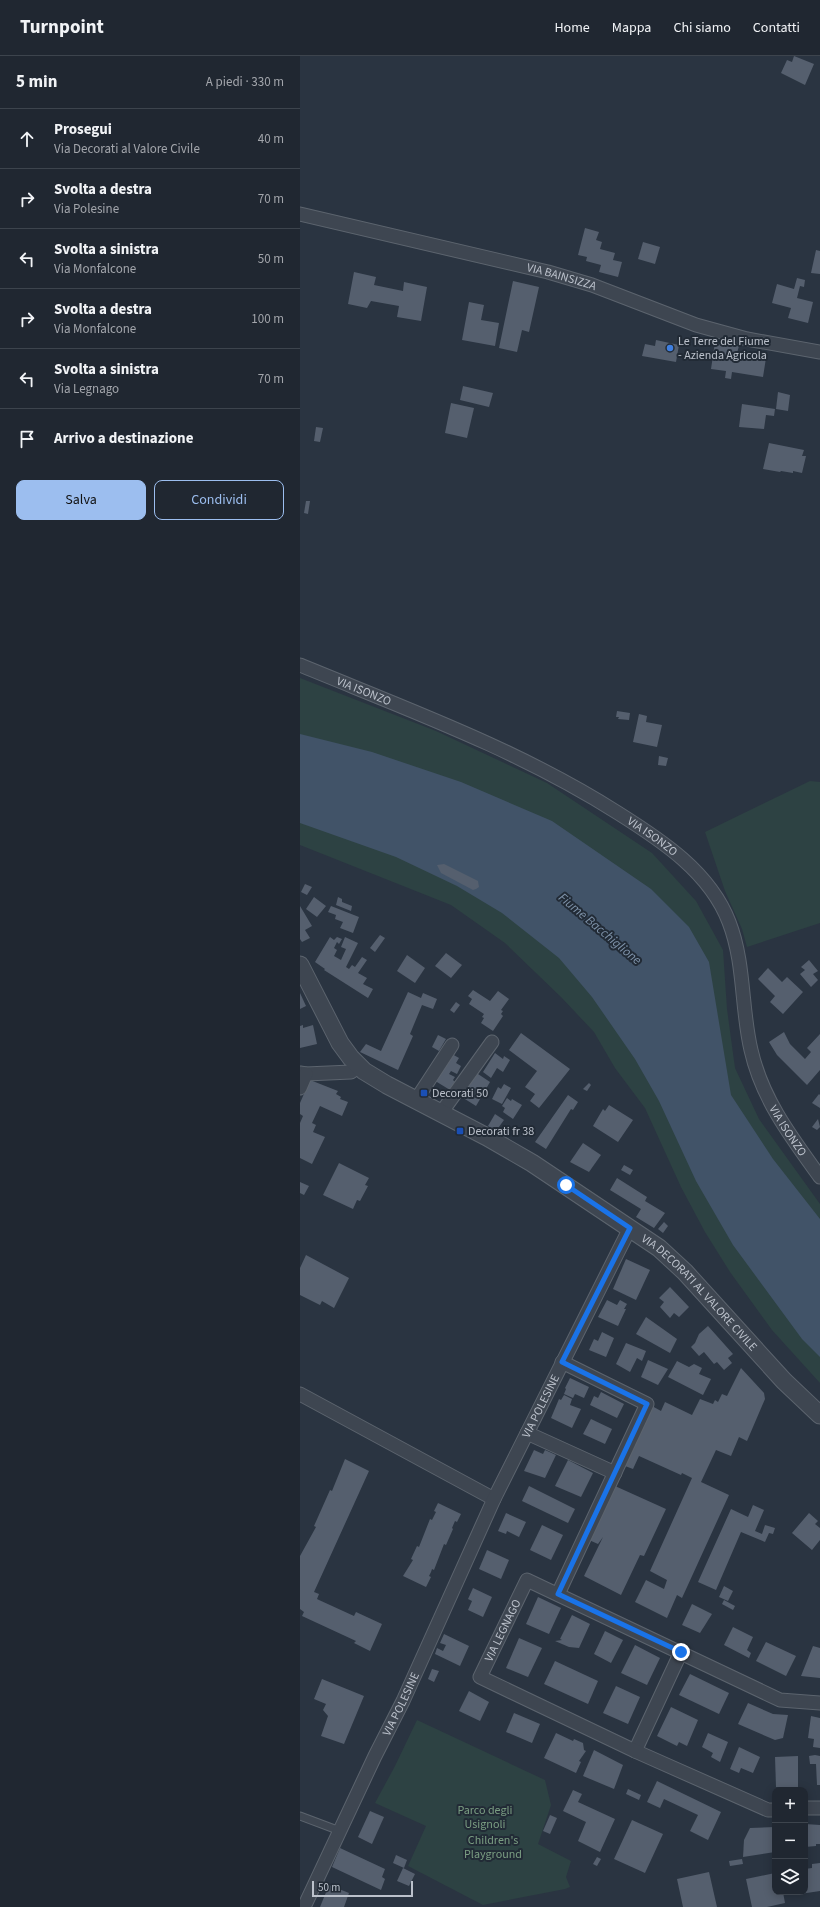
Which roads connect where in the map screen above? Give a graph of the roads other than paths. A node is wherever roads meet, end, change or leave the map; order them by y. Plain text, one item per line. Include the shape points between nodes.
1 (300, 214) edge
2 (820, 352) edge
3 (300, 665) edge
4 (300, 965) edge
5 (492, 1042) dead end
6 (452, 1045) dead end
7 (358, 1066) junction
8 (303, 1073) edge
9 (300, 1088) edge
10 (416, 1100) junction
11 (441, 1113) junction
12 (820, 1177) edge
13 (630, 1228) junction
14 (562, 1362) junction
15 (300, 1394) edge
16 (820, 1415) edge
17 (526, 1433) junction
18 (615, 1474) junction
19 (494, 1499) junction
20 (558, 1594) junction
21 (681, 1652) junction
22 (820, 1703) edge
23 (635, 1751) junction
24 (808, 1808) edge
25 (820, 1808) edge
26 (772, 1810) edge
27 (300, 1816) edge
28 (340, 1831) junction
29 (304, 1907) edge

1 - 2 street, VIA BAINSIZZA via 548,272 592,285 696,325 747,339
3 - 12 street, VIA ISONZO via 442,723 550,772 645,830 686,863 704,881 729,921 740,962 751,1049 767,1098
4 - 7 street, VIA DECORATI AL VALORE CIVILE via 340,1043
5 - 11 street
6 - 10 street
7 - 8 street via 350,1072
7 - 10 street, VIA DECORATI AL VALORE CIVILE via 373,1078
8 - 9 street
10 - 11 street, VIA DECORATI AL VALORE CIVILE
11 - 13 street, VIA DECORATI AL VALORE CIVILE via 532,1163
13 - 14 street, VIA POLESINE
13 - 16 street, VIA DECORATI AL VALORE CIVILE via 659,1248 685,1272 784,1381
14 - 17 street, VIA POLESINE
14 - 18 street via 647,1404
15 - 19 street
17 - 18 street
17 - 19 street, VIA POLESINE
18 - 20 street
19 - 28 street, VIA POLESINE via 403,1701
20 - 21 street, VIA LEGNAGO
20 - 23 street, VIA LEGNAGO via 528,1580 480,1677
21 - 22 street, VIA LEGNAGO via 780,1700
21 - 23 street
23 - 26 street, VIA LEGNAGO
24 - 25 street
27 - 28 lane
28 - 29 street, VIA POLESINE

